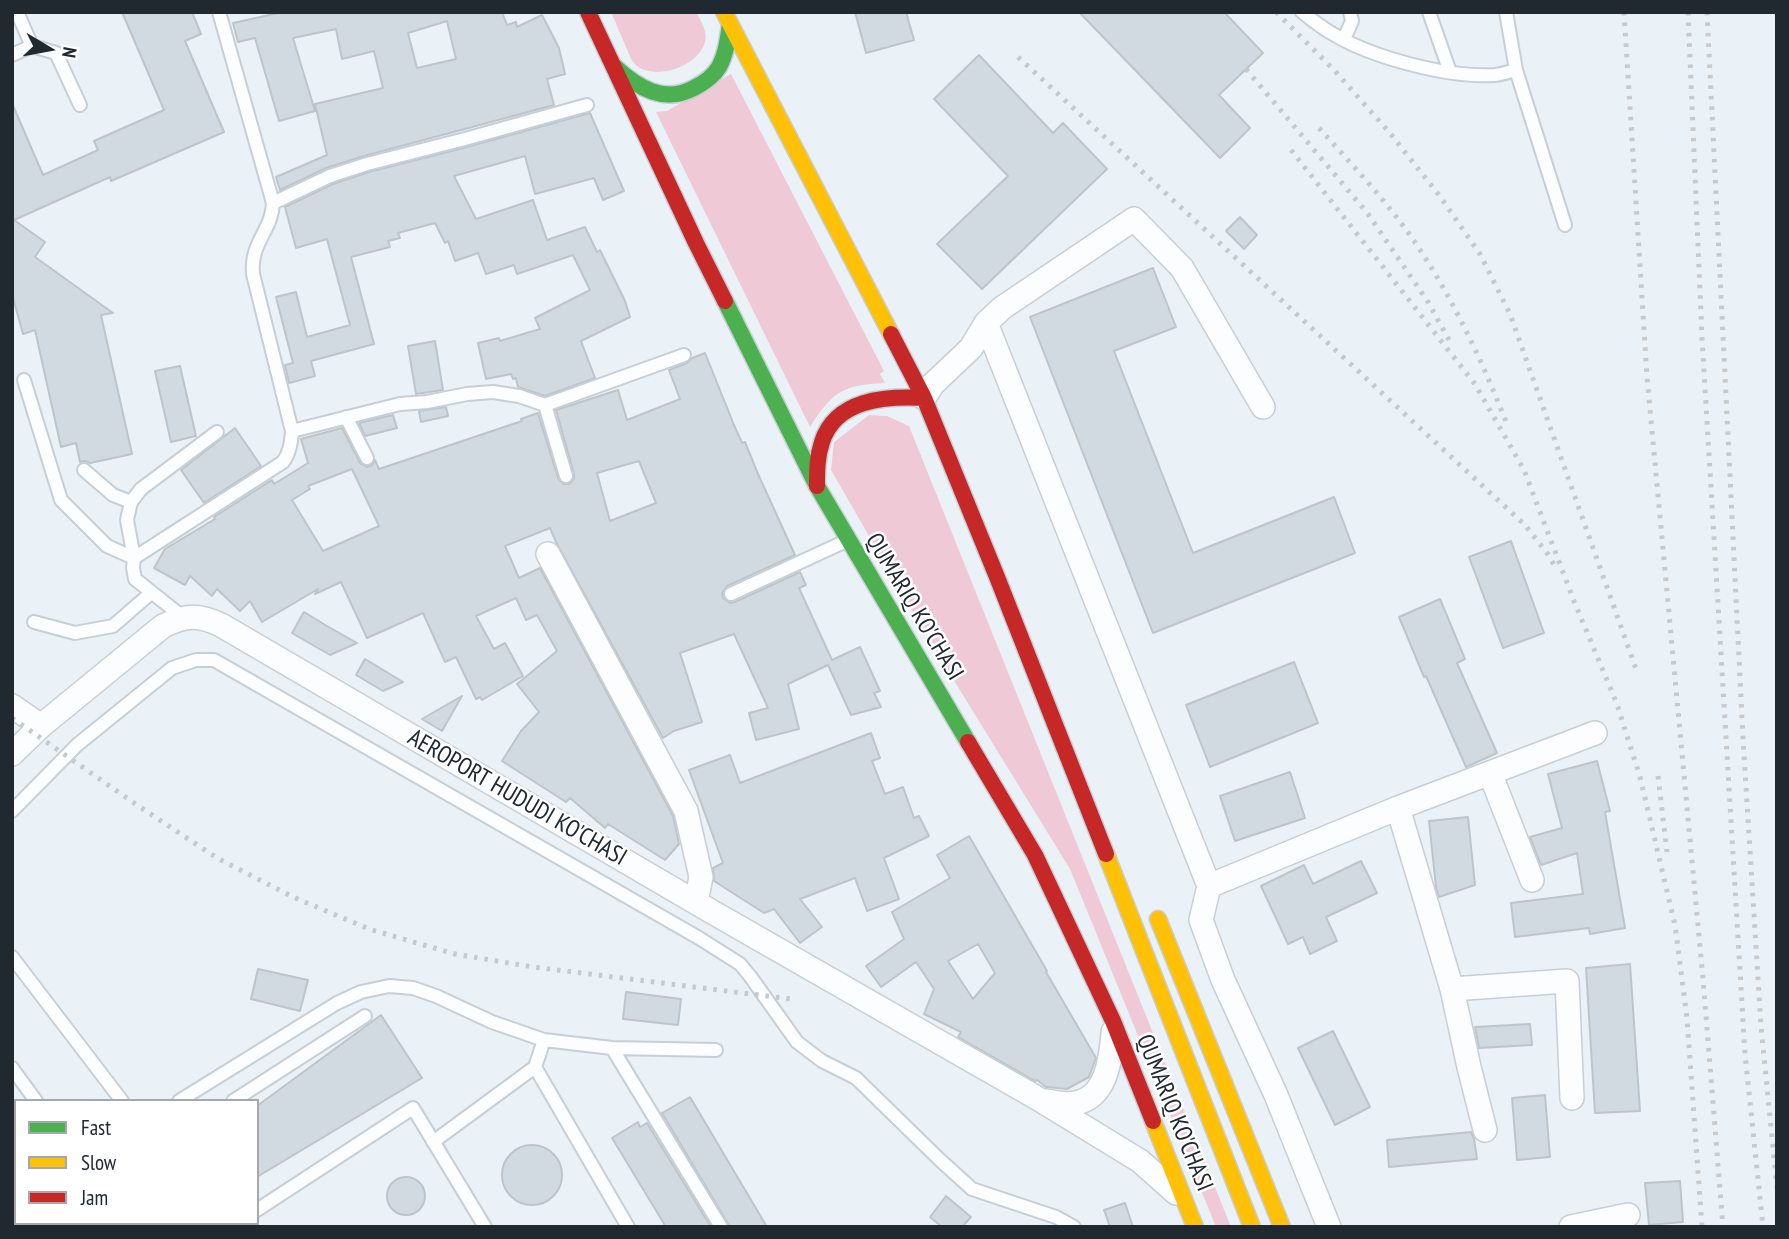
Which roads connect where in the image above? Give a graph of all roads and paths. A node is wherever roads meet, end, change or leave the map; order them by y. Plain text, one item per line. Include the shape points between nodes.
1 (17, 12) edge
2 (219, 12) edge
3 (588, 12) edge
4 (1302, 12) edge
5 (1350, 12) edge
6 (1429, 12) edge
7 (1506, 12) edge
8 (727, 18) edge
9 (1344, 40) junction
10 (32, 46) junction
11 (12, 55) edge
12 (612, 63) junction
13 (1516, 70) junction
14 (1450, 72) junction
15 (80, 105) dead end
16 (587, 105) dead end
17 (273, 203) junction
18 (1565, 225) dead end
19 (986, 323) junction
20 (971, 348) junction
21 (684, 355) dead end
22 (1004, 369) junction
23 (24, 380) dead end
24 (924, 398) junction
25 (545, 405) junction
26 (1263, 407) dead end
27 (346, 417) junction
28 (292, 431) junction
29 (217, 432) dead end
30 (366, 458) dead end
31 (84, 470) dead end
32 (566, 477) dead end
33 (817, 486) junction
34 (131, 502) junction
35 (848, 540) junction
36 (548, 554) dead end
37 (134, 558) junction
38 (998, 577) junction
39 (151, 593) junction
40 (731, 594) dead end
41 (184, 618) junction
42 (34, 622) dead end
43 (12, 706) edge
44 (41, 726) junction
45 (1595, 733) dead end
46 (12, 754) edge
47 (1490, 773) junction
48 (1092, 776) dead end
49 (1398, 808) junction
50 (12, 811) edge
51 (1532, 880) dead end
52 (1209, 886) junction
53 (1151, 901) dead end
54 (696, 902) junction
55 (12, 957) edge
56 (1452, 989) junction
57 (365, 1016) dead end
58 (1113, 1021) junction
59 (544, 1040) junction
60 (612, 1048) junction
61 (716, 1050) dead end
62 (535, 1067) junction
63 (12, 1068) edge
64 (1037, 1098) junction
65 (1573, 1098) dead end
66 (35, 1099) edge
67 (120, 1099) edge
68 (182, 1099) edge
69 (236, 1099) edge
70 (1485, 1130) dead end
71 (433, 1142) junction
72 (1184, 1199) junction
73 (259, 1209) edge
74 (1628, 1215) dead end
75 (485, 1227) edge
76 (628, 1227) edge
77 (721, 1227) edge
78 (1074, 1227) edge
79 (1195, 1227) edge
80 (1252, 1227) edge
81 (1282, 1227) edge
82 (1329, 1227) edge
83 (1571, 1227) edge

1 - 10 lane
2 - 17 lane
3 - 12 main road, QUMARIQ KO'CHASI
4 - 9 lane
5 - 9 lane via 1352,21
6 - 14 lane
7 - 13 lane
8 - 12 main road via 726,47 714,74 683,93 648,92
8 - 24 main road, QUMARIQ KO'CHASI
9 - 14 lane
10 - 11 lane
10 - 15 lane via 56,53
12 - 33 main road, QUMARIQ KO'CHASI
13 - 14 lane via 1496,75
13 - 18 lane
16 - 17 lane via 366,164
17 - 28 lane via 273,214 255,250 253,274
19 - 20 street
19 - 22 street
19 - 26 street via 1134,219 1182,268
20 - 22 street
20 - 24 street
21 - 25 lane
22 - 52 street
23 - 37 lane via 61,500 107,546
24 - 33 main road via 866,401 835,419 818,449
24 - 38 main road, QUMARIQ KO'CHASI
25 - 27 lane via 493,392 400,404
25 - 32 lane
27 - 28 lane
27 - 30 lane
28 - 37 lane via 284,462
29 - 34 lane via 141,489
31 - 34 lane via 113,495
33 - 35 main road, QUMARIQ KO'CHASI
34 - 37 lane via 127,520
35 - 40 lane
35 - 58 main road, QUMARIQ KO'CHASI via 1035,855
36 - 54 street via 686,811 701,877
37 - 39 lane via 135,579
38 - 48 main road
38 - 80 main road, QUMARIQ KO'CHASI
39 - 41 lane
39 - 42 lane via 113,626 75,633
41 - 44 street via 163,626
41 - 54 street, AEROPORT HUDUDI KO'CHASI via 202,617 220,625
43 - 44 street
44 - 46 street
45 - 47 street
47 - 49 street
47 - 51 street
49 - 52 street
49 - 56 street
50 - 78 lane via 77,744 172,668 214,660 740,964 797,1042 856,1078 972,1189
52 - 82 street via 1201,920
53 - 81 main road
54 - 64 street, AEROPORT HUDUDI KO'CHASI
55 - 67 lane
56 - 65 street via 1567,981
56 - 70 street
57 - 69 lane
58 - 64 street, AEROPORT HUDUDI KO'CHASI via 1109,1066 1094,1093 1070,1104
58 - 72 main road, QUMARIQ KO'CHASI
59 - 60 lane
59 - 62 lane
59 - 68 lane via 436,996 389,986 337,1003
60 - 61 lane
60 - 77 lane
62 - 71 lane
62 - 76 lane
63 - 66 lane
64 - 72 street, AEROPORT HUDUDI KO'CHASI via 1140,1161
71 - 73 lane via 413,1108
71 - 75 lane
72 - 79 main road, QUMARIQ KO'CHASI
74 - 83 street

